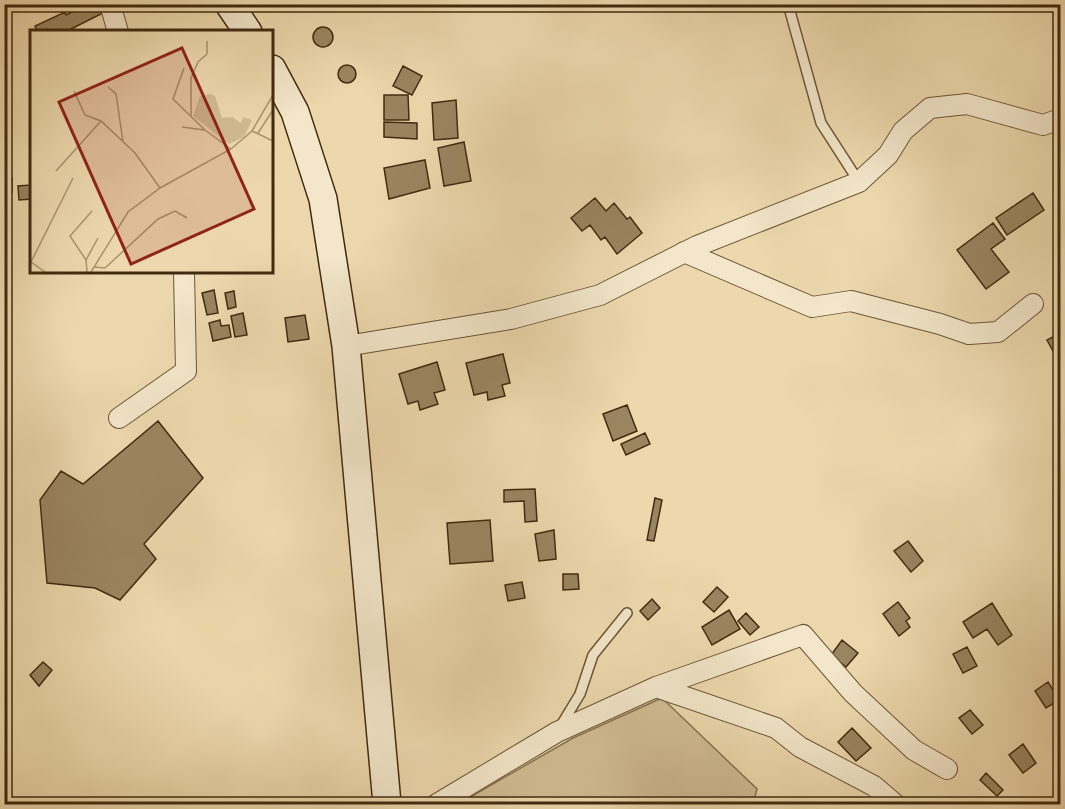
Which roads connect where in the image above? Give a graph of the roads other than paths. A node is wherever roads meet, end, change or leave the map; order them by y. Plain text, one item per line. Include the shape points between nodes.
1 (110, 4) edge
2 (229, 4) edge
3 (788, 4) edge
4 (117, 30) edge
5 (247, 30) edge
6 (273, 71) edge
7 (1060, 119) edge
8 (859, 182) junction
9 (684, 252) junction
10 (184, 273) edge
11 (1033, 303) dead end
12 (346, 346) junction
13 (119, 418) dead end
14 (627, 613) dead end
15 (656, 687) junction
16 (557, 732) junction
17 (948, 769) dead end
18 (387, 804) edge
19 (437, 804) edge
20 (895, 804) edge

1 - 4 street
2 - 5 street
3 - 8 lane via 821,123
6 - 12 street via 295,112 323,199
7 - 8 street via 1043,125 967,104 930,108 903,131 888,155
8 - 9 street
9 - 11 street via 812,307 850,302 969,334 998,332
9 - 12 street via 600,295 511,319
10 - 13 street via 186,371
12 - 18 street
14 - 16 lane via 593,655 580,694
15 - 16 street
15 - 17 street via 803,635 853,693 914,750
15 - 20 street via 776,728 800,747 874,786
16 - 19 street

